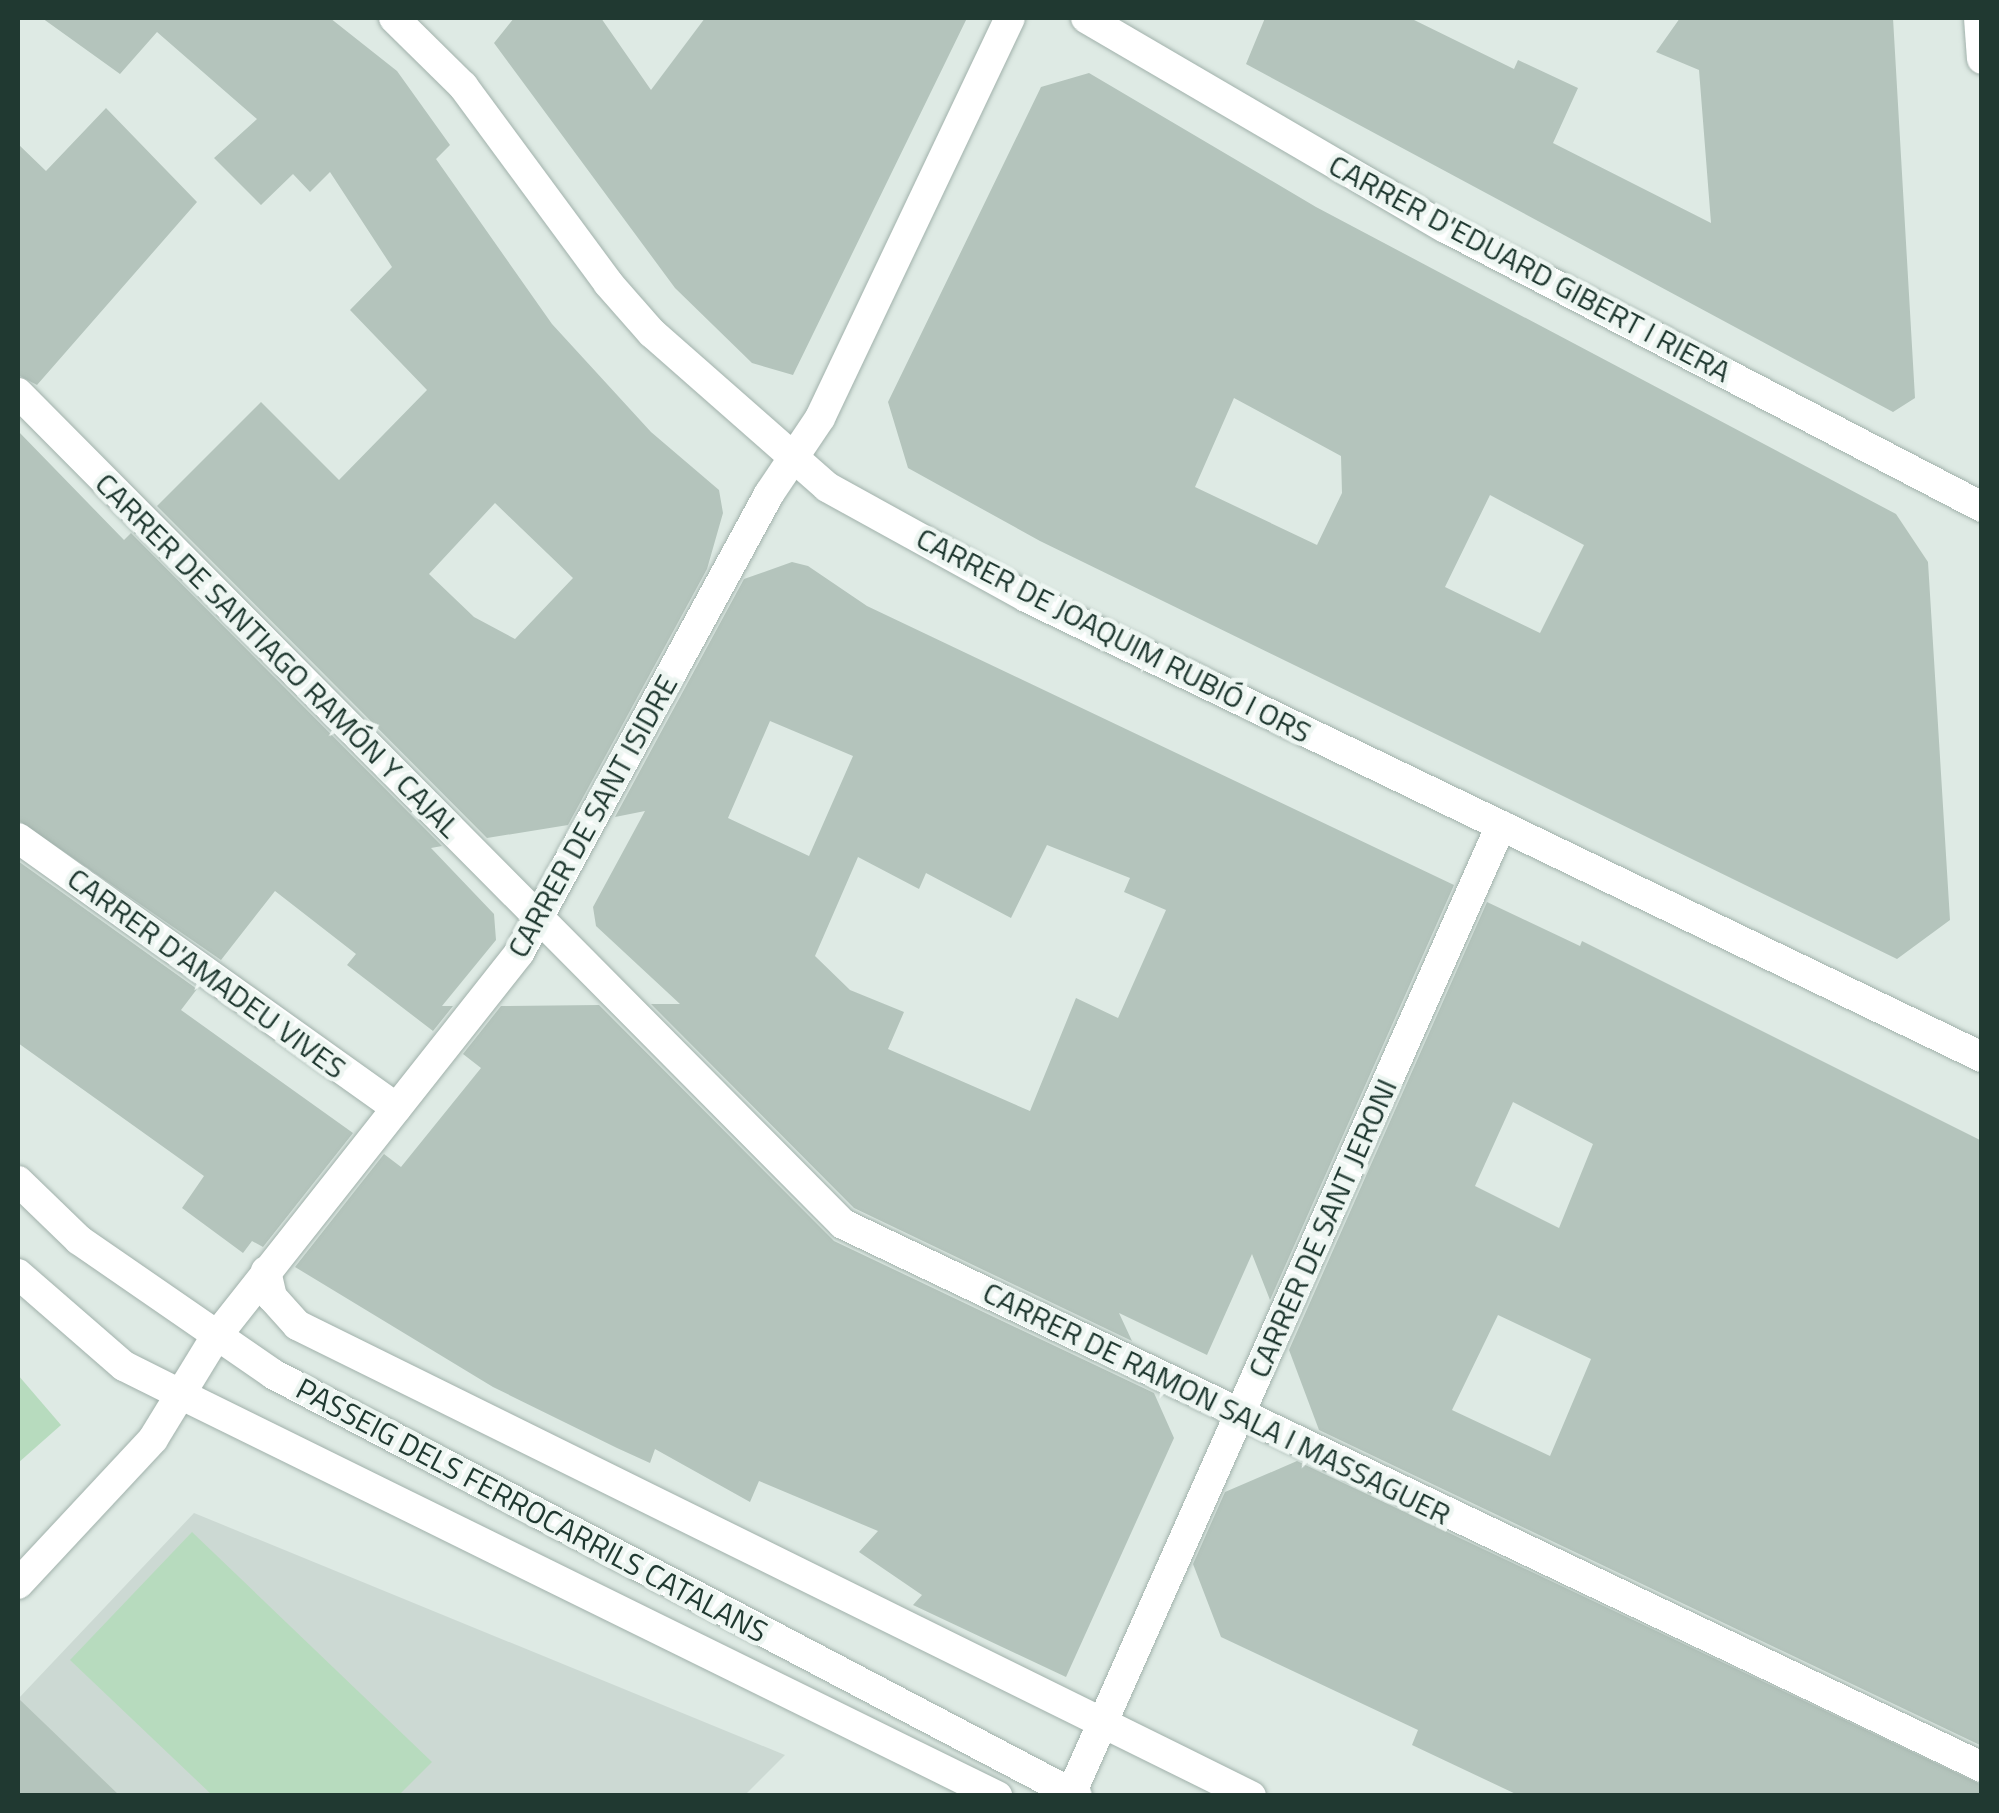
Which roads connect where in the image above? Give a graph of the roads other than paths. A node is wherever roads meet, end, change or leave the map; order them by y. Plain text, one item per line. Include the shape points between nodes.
1 (394, 18) edge
2 (1010, 18) edge
3 (1086, 18) edge
4 (1979, 18) edge
5 (1982, 59) edge
6 (18, 393) edge
7 (794, 458) junction
8 (1982, 507) edge
9 (1501, 825) junction
10 (18, 838) edge
11 (538, 918) junction
12 (1982, 1057) edge
13 (396, 1108) junction
14 (18, 1181) edge
15 (266, 1271) junction
16 (18, 1274) edge
17 (214, 1338) junction
18 (180, 1394) junction
19 (1240, 1414) junction
20 (18, 1584) edge
21 (1103, 1722) junction
22 (1982, 1767) edge
23 (1073, 1795) edge
24 (997, 1796) edge
25 (1251, 1796) edge

1 - 7 street, CARRER DE JOAQUIM RUBIÓ I ORS via 463,86 641,320
2 - 7 street, CARRER DE SANT ISIDRE via 820,418
3 - 8 street, CARRER D'EDUARD GIBERT I RIERA via 1444,227
4 - 5 street
6 - 11 street, CARRER DE SANTIAGO RAMÓN Y CAJAL
7 - 9 street, CARRER DE JOAQUIM RUBIÓ I ORS via 827,487 1026,597
7 - 11 street, CARRER DE SANT ISIDRE
9 - 12 street, CARRER DE JOAQUIM RUBIÓ I ORS
9 - 19 street, CARRER DE SANT JERONI
10 - 13 street, CARRER D'AMADEU VIVES
11 - 13 street, CARRER DE SANT ISIDRE
11 - 19 street, CARRER DE RAMON SALA I MASSAGUER via 842,1224
13 - 15 street, CARRER DE SANT ISIDRE
14 - 17 street, PASSEIG DELS FERROCARRILS CATALANS via 79,1240
15 - 17 street, CARRER DE SANT ISIDRE
15 - 21 street, PASSEIG DELS FERROCARRILS CATALANS via 272,1297 296,1325
16 - 18 street, PASSEIG DELS FERROCARRILS CATALANS via 124,1366
17 - 18 street, CARRER DE SANT ISIDRE
17 - 23 street, PASSEIG DELS FERROCARRILS CATALANS
18 - 20 street, CARRER DE SANT ISIDRE via 153,1439
18 - 24 street, PASSEIG DELS FERROCARRILS CATALANS
19 - 21 street, CARRER DE SANT JERONI
19 - 22 street, CARRER DE RAMON SALA I MASSAGUER
21 - 23 street, CARRER DE SANT JERONI
21 - 25 street, PASSEIG DELS FERROCARRILS CATALANS

